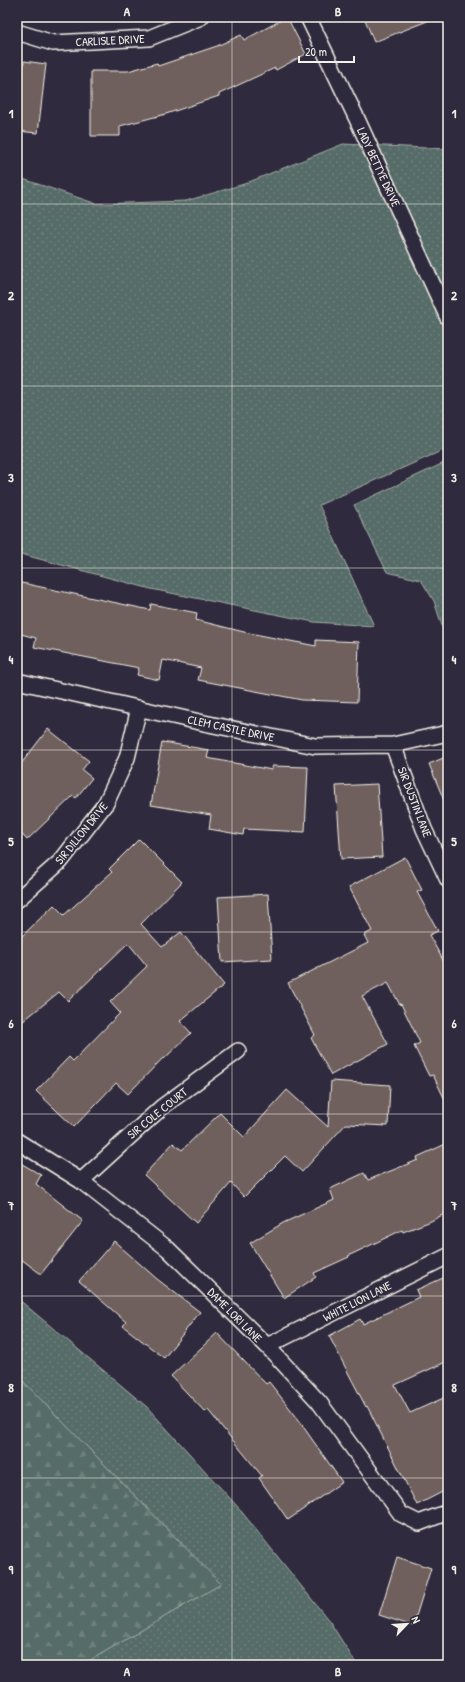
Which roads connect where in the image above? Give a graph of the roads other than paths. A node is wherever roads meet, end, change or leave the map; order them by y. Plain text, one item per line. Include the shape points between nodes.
1 (201, 17) edge
2 (308, 17) edge
3 (17, 32) edge
4 (448, 318) edge
5 (17, 681) edge
6 (139, 708) junction
7 (448, 733) edge
8 (393, 745) junction
9 (448, 880) edge
10 (17, 900) edge
11 (238, 1051) dead end
12 (17, 1141) edge
13 (81, 1181) junction
14 (448, 1256) edge
15 (267, 1346) junction
16 (448, 1512) edge

1 - 3 street, CARLISLE DRIVE via 149,38 53,43
2 - 4 street, LADY BETTYE DRIVE
5 - 6 street, CLEM CASTLE DRIVE
6 - 8 street, CLEM CASTLE DRIVE via 315,746
6 - 10 street, SIR DILLON DRIVE via 127,758 106,803 61,861
7 - 8 street, CLEM CASTLE DRIVE
8 - 9 street, SIR DUSTIN LANE via 424,828
11 - 13 street, SIR COLE COURT via 162,1106
12 - 13 street, DAME LORI LANE
13 - 15 street, DAME LORI LANE via 168,1249
14 - 15 street, WHITE LION LANE
15 - 16 street, DAME LORI LANE via 319,1402 401,1514 419,1523

